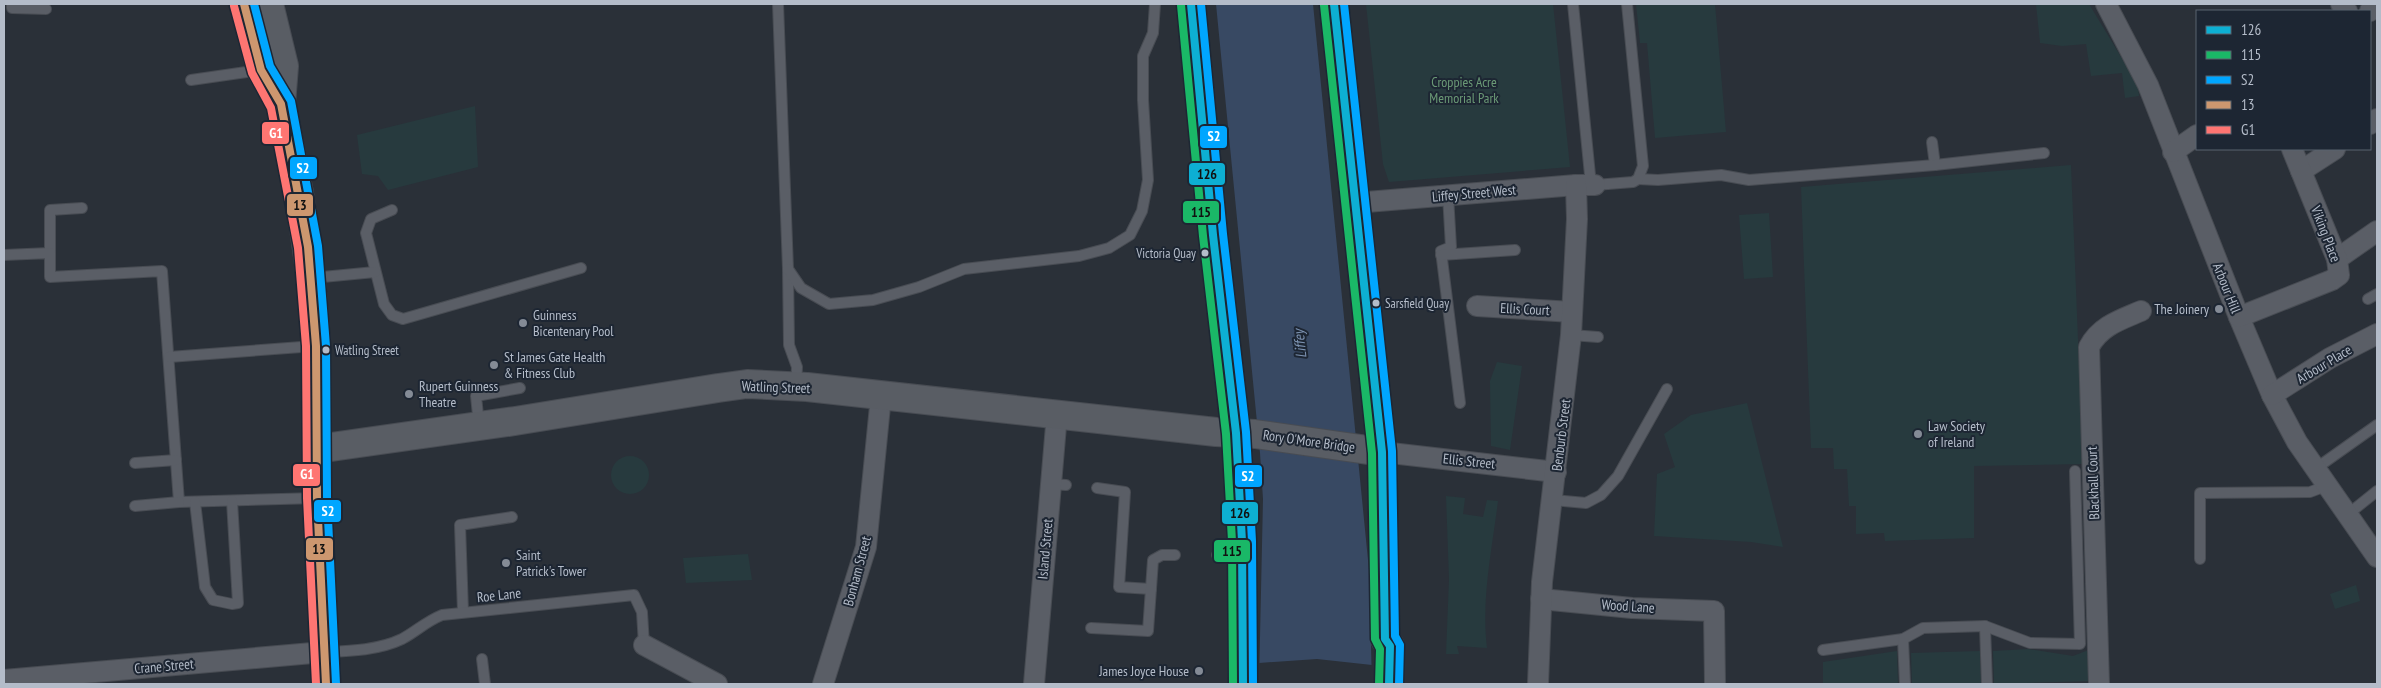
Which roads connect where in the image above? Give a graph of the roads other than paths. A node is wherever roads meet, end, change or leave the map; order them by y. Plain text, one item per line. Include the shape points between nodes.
1 (12, 4) edge
2 (244, 4) edge
3 (269, 4) edge
4 (778, 4) edge
5 (1155, 4) edge
6 (1191, 4) edge
7 (1334, 4) edge
8 (1573, 4) edge
9 (1627, 4) edge
10 (2106, 4) edge
11 (46, 10) dead end
12 (261, 70) junction
13 (191, 80) dead end
14 (281, 104) junction
15 (2196, 135) edge
16 (1932, 142) dead end
17 (2292, 150) edge
18 (2333, 150) edge
19 (2173, 152) junction
20 (2044, 153) dead end
21 (1934, 165) junction
22 (2301, 171) junction
23 (1638, 179) junction
24 (1587, 185) junction
25 (1448, 195) junction
26 (1354, 203) junction
27 (82, 208) dead end
28 (392, 210) dead end
29 (2377, 231) edge
30 (1515, 250) dead end
31 (50, 253) junction
32 (4, 255) edge
33 (1441, 255) junction
34 (2337, 259) junction
35 (581, 268) dead end
36 (788, 269) junction
37 (375, 272) junction
38 (311, 278) junction
39 (1478, 306) dead end
40 (2141, 311) dead end
41 (1572, 312) junction
42 (2239, 316) junction
43 (2377, 334) edge
44 (1571, 335) junction
45 (1598, 337) dead end
46 (316, 346) junction
47 (169, 357) junction
48 (796, 386) junction
49 (520, 388) dead end
50 (1667, 388) dead end
51 (881, 396) junction
52 (2272, 396) junction
53 (1460, 403) dead end
54 (1057, 414) junction
55 (480, 426) junction
56 (2377, 426) edge
57 (1246, 434) junction
58 (317, 449) junction
59 (1372, 450) junction
60 (176, 460) junction
61 (135, 463) dead end
62 (2314, 469) junction
63 (2075, 471) dead end
64 (1556, 472) junction
65 (2326, 486) junction
66 (1097, 488) dead end
67 (2377, 491) edge
68 (317, 498) junction
69 (1553, 500) junction
70 (232, 501) junction
71 (179, 502) junction
72 (195, 502) junction
73 (135, 506) dead end
74 (2347, 515) junction
75 (512, 518) dead end
76 (1175, 555) dead end
77 (2377, 557) edge
78 (2200, 559) dead end
79 (1151, 588) junction
80 (1541, 599) junction
81 (463, 612) junction
82 (1985, 626) junction
83 (1091, 628) dead end
84 (1903, 639) junction
85 (644, 645) joint
86 (1823, 650) dead end
87 (324, 652) junction
88 (482, 659) dead end
89 (4, 680) edge
90 (326, 684) edge
91 (486, 684) edge
92 (717, 684) edge
93 (823, 684) edge
94 (1034, 684) edge
95 (1243, 684) edge
96 (1389, 684) edge
97 (1538, 684) edge
98 (1715, 684) edge
99 (1905, 684) edge
100 (1988, 684) edge
101 (2099, 684) edge

1 - 11 lane via 12,8
2 - 12 main road
3 - 14 main road via 284,66
4 - 36 lane
5 - 36 lane via 1153,33 1143,56 1148,180 1142,211 1130,235 1109,248 1079,256 964,269 919,287 873,300 829,304 801,288
6 - 57 main road via 1212,236
7 - 26 main road
8 - 24 lane, Benburb Street
9 - 23 lane via 1643,166
10 - 19 street, Arbour Hill via 2139,64
12 - 13 lane
12 - 14 main road
14 - 38 main road via 299,193
15 - 19 street
16 - 21 lane
17 - 22 street, Viking Place
18 - 22 street
19 - 42 street, Arbour Hill
20 - 21 lane
21 - 23 lane via 1749,180 1721,175
22 - 34 street, Viking Place
23 - 24 lane
24 - 25 street, Liffey Street West
24 - 41 street, Benburb Street via 1577,220
25 - 26 street, Liffey Street West
25 - 33 lane via 1451,247 1441,251
26 - 59 main road
27 - 31 lane via 50,210
28 - 37 lane via 371,219 366,233
29 - 34 street
30 - 33 lane
31 - 32 lane
31 - 47 lane via 50,277 162,271
33 - 53 lane
34 - 42 street, Viking Place via 2339,275 2332,280
35 - 37 lane via 402,319 392,315 384,304
36 - 48 lane via 789,345 797,367
37 - 38 lane
38 - 46 main road
39 - 41 street, Ellis Court
40 - 101 street, Blackhall Court via 2105,327 2095,335 2089,347
41 - 44 street, Benburb Street
42 - 52 street, Arbour Hill
43 - 52 street, Arbour Place via 2330,358
44 - 45 lane
44 - 64 street, Benburb Street
46 - 47 lane
46 - 58 main road
47 - 60 lane
48 - 51 main road, Watling Street
48 - 55 main road, Watling Street via 746,384
49 - 55 lane via 476,396
50 - 69 lane via 1618,476 1601,495 1586,502
51 - 54 main road, Watling Street
51 - 93 street, Bonham Street via 866,547 839,614
52 - 62 street, Arbour Hill
54 - 57 main road, Watling Street
54 - 94 street, Island Street via 1058,485
55 - 58 main road, Watling Street
56 - 62 lane
57 - 59 main road, Rory O'More Bridge
57 - 95 main road via 1230,555
58 - 68 main road
59 - 64 street, Ellis Street
59 - 96 main road via 1385,639 1390,646
60 - 61 lane
60 - 71 lane
62 - 65 street, Arbour Hill
63 - 82 lane via 2080,644 2030,643
64 - 69 street, Benburb Street
65 - 74 street, Arbour Hill
65 - 78 lane via 2310,492 2200,493
66 - 79 lane via 1126,492 1119,587
67 - 74 lane
68 - 70 lane
68 - 87 main road
69 - 80 street, Benburb Street
70 - 72 lane
70 - 72 lane via 238,603 232,604 213,600 205,587
71 - 72 lane
71 - 73 lane
74 - 77 street, Arbour Hill
75 - 81 lane via 460,525
76 - 79 lane via 1162,555 1153,560
79 - 83 lane via 1148,631
80 - 97 street, Benburb Street
80 - 98 street, Wood Lane via 1632,608 1714,611
81 - 85 lane, Roe Lane via 634,595 642,612
81 - 87 lane, Roe Lane via 425,622 404,638 386,646 350,652
82 - 84 lane via 1923,628
82 - 100 lane
84 - 86 lane
84 - 99 lane
85 - 92 street
87 - 89 street, Crane Street
87 - 90 main road
88 - 91 lane

